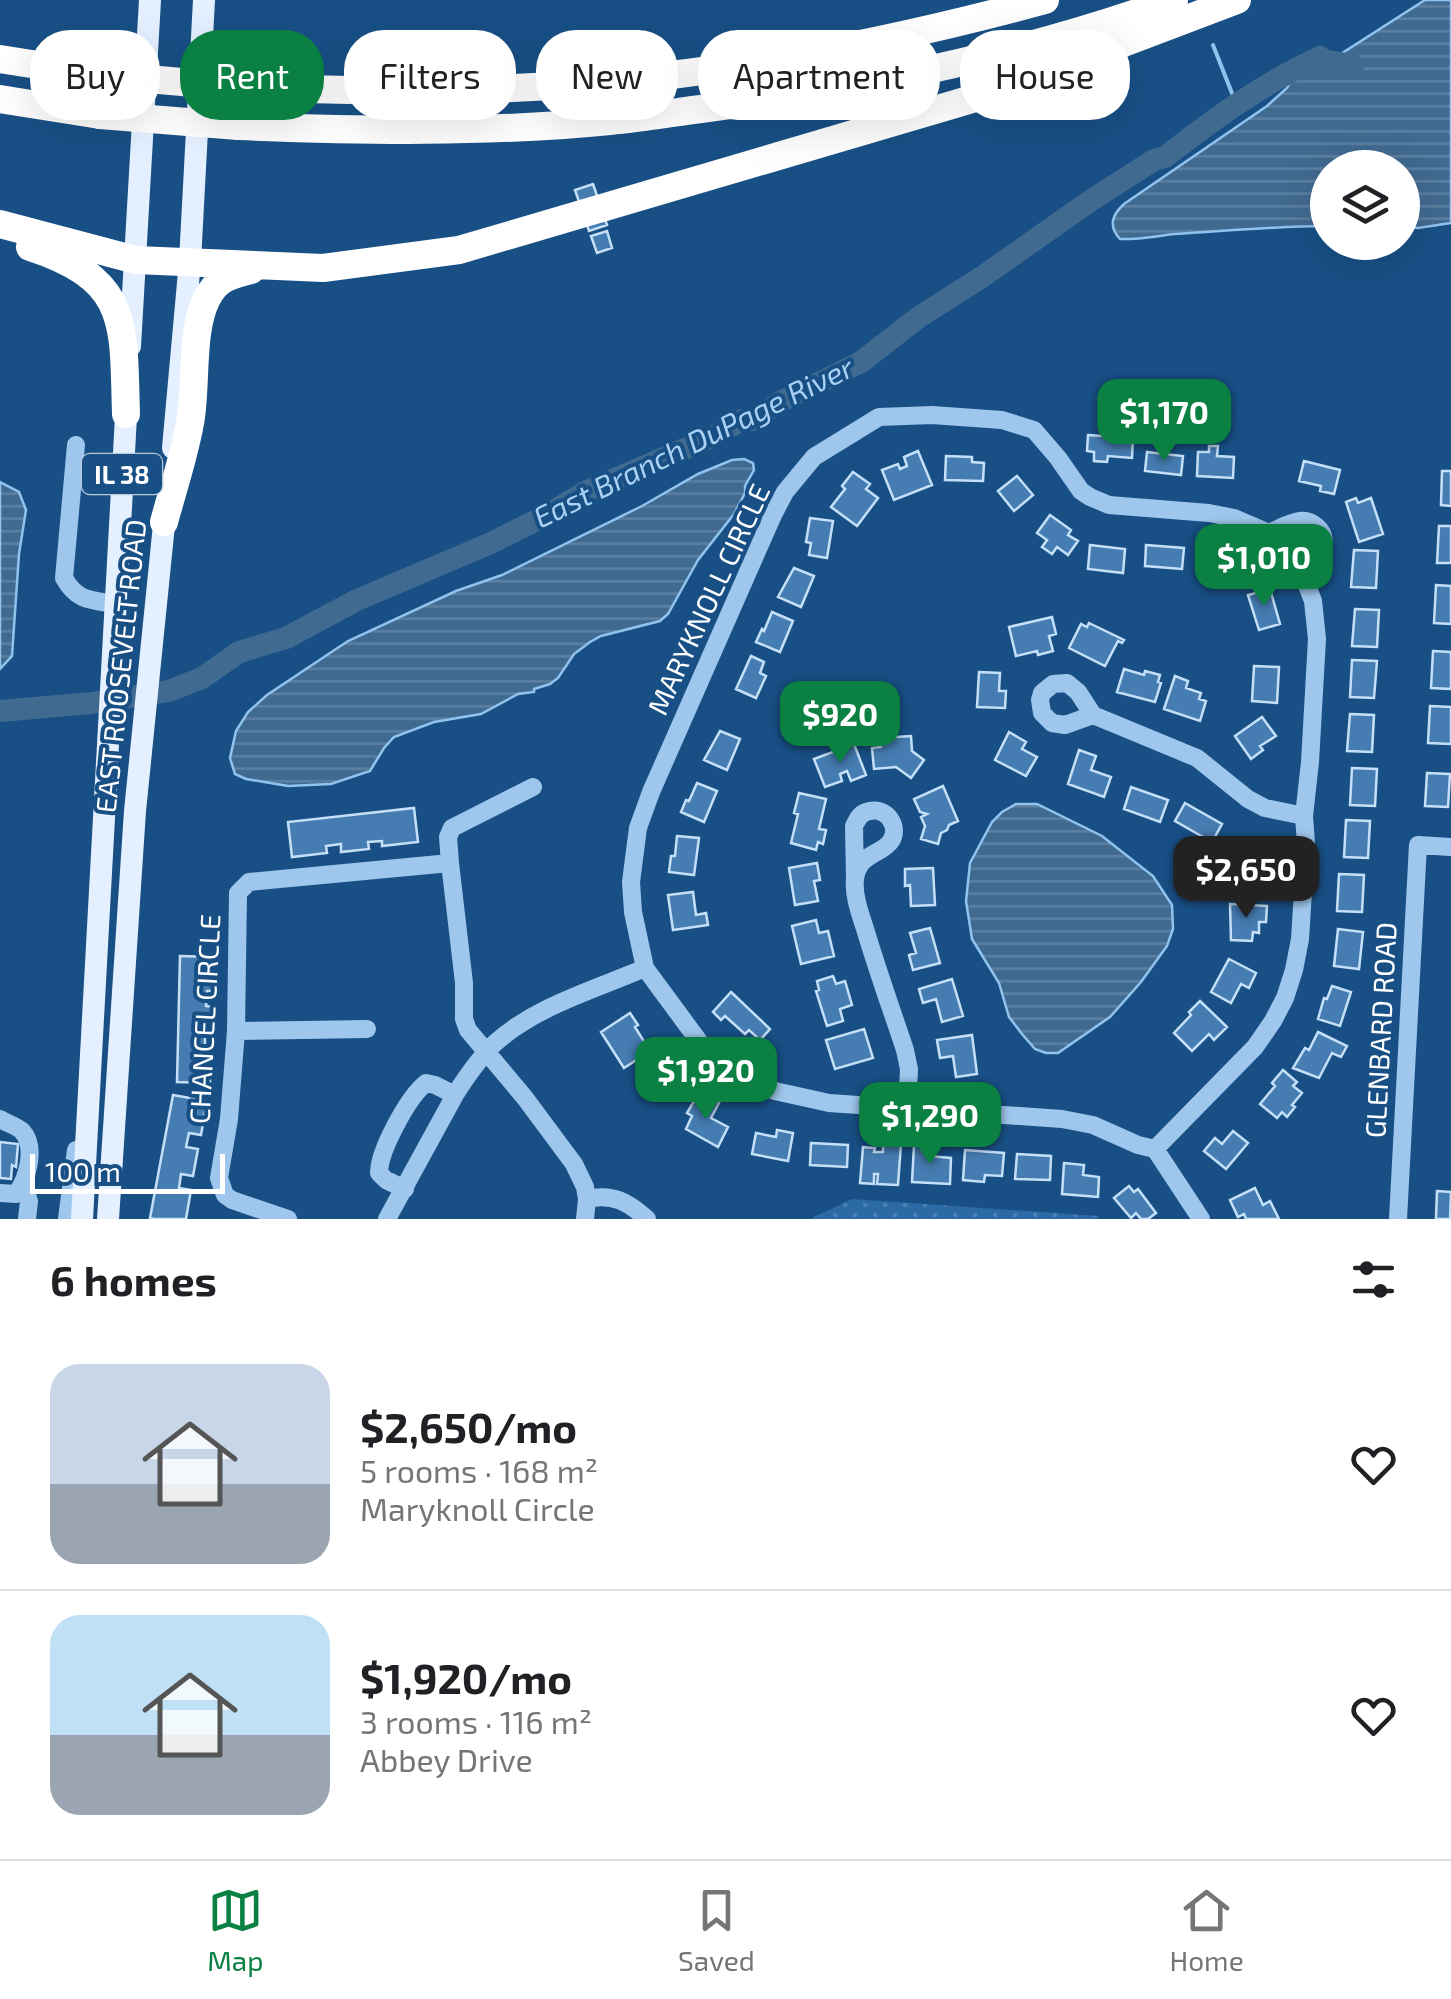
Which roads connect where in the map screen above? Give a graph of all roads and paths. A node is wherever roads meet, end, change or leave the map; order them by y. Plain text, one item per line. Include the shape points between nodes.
1 (150, 0) edge
2 (204, 0) edge
3 (1045, 0) edge
4 (1174, 0) edge
5 (1238, 0) edge
6 (0, 60) edge
7 (0, 99) edge
8 (0, 224) edge
9 (0, 238) edge
10 (136, 260) junction
11 (190, 261) junction
12 (263, 266) junction
13 (126, 414) junction
14 (76, 445) dead end
15 (164, 522) junction
16 (1268, 533) junction
17 (1302, 575) junction
18 (116, 604) junction
19 (1092, 716) dead end
20 (533, 787) dead end
21 (1304, 816) junction
22 (1451, 847) edge
23 (450, 863) junction
24 (855, 878) dead end
25 (97, 951) junction
26 (124, 953) junction
27 (645, 968) junction
28 (368, 1029) dead end
29 (236, 1031) junction
30 (92, 1035) junction
31 (487, 1053) junction
32 (89, 1096) junction
33 (455, 1096) junction
34 (907, 1108) junction
35 (0, 1119) edge
36 (1154, 1148) junction
37 (21, 1188) junction
38 (405, 1189) junction
39 (0, 1194) edge
40 (587, 1199) junction
41 (27, 1219) edge
42 (67, 1219) edge
43 (82, 1219) edge
44 (96, 1219) edge
45 (108, 1219) edge
46 (288, 1219) edge
47 (387, 1219) edge
48 (585, 1219) edge
49 (646, 1219) edge
50 (1201, 1219) edge
51 (1398, 1219) edge

1 - 10 main road, EAST ROOSEVELT ROAD / IL 38
2 - 11 main road, EAST ROOSEVELT ROAD / IL 38
3 - 6 highway, bridge via 905,36 608,82 332,91 102,75
4 - 7 highway, bridge via 982,57 851,86 610,121 407,130 238,126
5 - 12 highway via 989,94 459,250 322,268
8 - 10 highway
9 - 13 highway via 76,267 109,297 123,335
10 - 11 highway
10 - 13 main road, EAST ROOSEVELT ROAD / IL 38
11 - 12 highway
11 - 15 main road, EAST ROOSEVELT ROAD / IL 38
12 - 15 highway via 222,279 202,309 190,421
13 - 18 main road, EAST ROOSEVELT ROAD / IL 38
14 - 18 street via 64,578 87,600
15 - 26 main road, EAST ROOSEVELT ROAD / IL 38
16 - 17 street, MARYKNOLL CIRCLE
16 - 17 street, MARYKNOLL CIRCLE via 1298,521 1318,528 1323,548
16 - 27 street, MARYKNOLL CIRCLE via 1223,515 1100,502 1081,491 1034,430 1002,420 879,417 814,456 772,515 641,817 631,882
17 - 21 street, MARYKNOLL CIRCLE via 1317,626
18 - 25 main road, EAST ROOSEVELT ROAD / IL 38
19 - 21 street via 1197,758 1248,800
20 - 23 street via 452,828
21 - 36 street, MARYKNOLL CIRCLE via 1300,939 1285,998 1255,1047
22 - 51 street, GLENBARD ROAD via 1418,844
23 - 29 street, CHANCEL CIRCLE via 244,885 237,898
23 - 31 street via 464,1019
24 - 34 street via 859,910 905,1050
25 - 26 main road
25 - 30 main road, EAST ROOSEVELT ROAD / IL 38
26 - 45 main road, EAST ROOSEVELT ROAD / IL 38
27 - 31 street via 546,1010
27 - 34 street via 701,1044 752,1080 803,1099
28 - 29 street
29 - 46 street, CHANCEL CIRCLE via 220,1188 232,1200
30 - 32 main road, EAST ROOSEVELT ROAD / IL 38
30 - 42 street
31 - 33 street
31 - 40 street via 574,1164
32 - 43 main road, EAST ROOSEVELT ROAD / IL 38
32 - 44 main road via 100,1127
33 - 38 street
33 - 38 street via 426,1084 390,1139 379,1173
34 - 36 street via 1081,1122
35 - 37 street via 22,1131 30,1145
36 - 50 street
37 - 39 street
37 - 41 street via 29,1201
38 - 47 street
40 - 48 street
40 - 49 street via 619,1198

